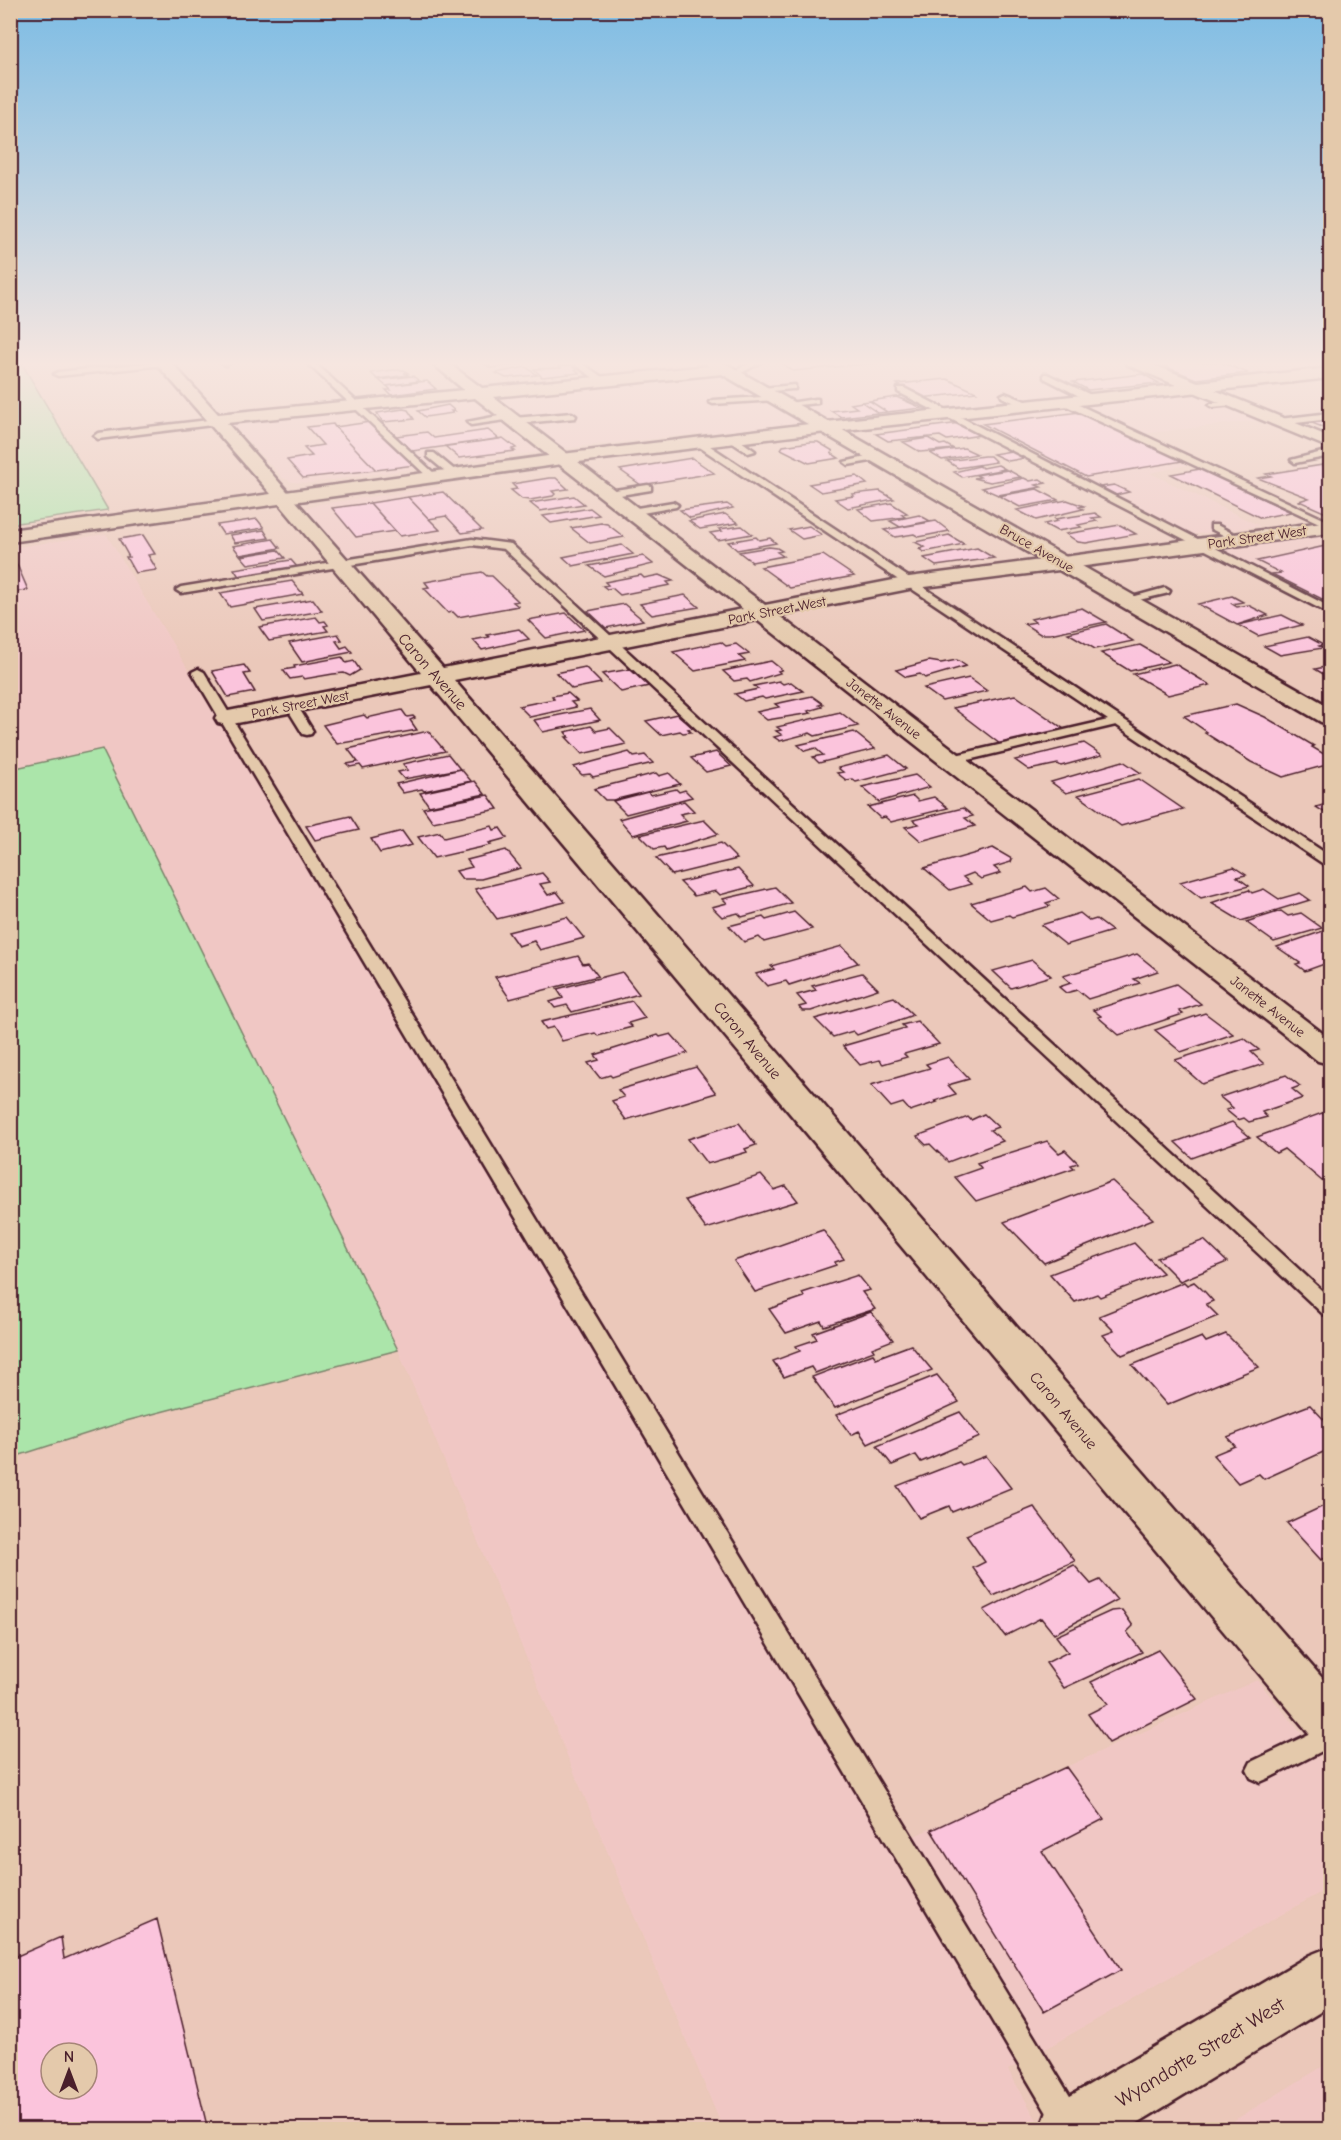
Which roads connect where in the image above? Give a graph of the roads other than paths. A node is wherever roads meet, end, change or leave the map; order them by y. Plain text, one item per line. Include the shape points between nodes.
1 (253, 462) edge
2 (417, 462) edge
3 (439, 462) edge
4 (541, 462) edge
5 (566, 462) edge
6 (724, 462) edge
7 (887, 462) edge
8 (1040, 462) edge
9 (1193, 462) edge
10 (454, 474) junction
11 (433, 477) junction
12 (648, 488) dead end
13 (608, 494) junction
14 (285, 498) junction
15 (673, 505) dead end
16 (631, 512) junction
17 (1330, 526) edge
18 (1214, 527) dead end
19 (10, 536) edge
20 (1238, 539) junction
21 (1200, 544) junction
22 (1063, 563) junction
23 (343, 565) junction
24 (909, 584) junction
25 (181, 590) dead end
26 (1165, 591) dead end
27 (1126, 600) junction
28 (1330, 611) edge
29 (761, 613) junction
30 (611, 642) junction
31 (198, 672) dead end
32 (438, 676) junction
33 (291, 705) junction
34 (1330, 717) edge
35 (227, 718) junction
36 (1117, 721) junction
37 (307, 731) dead end
38 (951, 760) junction
39 (1330, 862) edge
40 (1330, 1054) edge
41 (1330, 1309) edge
42 (1330, 1722) edge
43 (1330, 1735) edge
44 (1260, 1770) dead end
45 (1330, 1975) edge
46 (1071, 2128) edge

1 - 14 street, Caron Avenue
2 - 11 lane
3 - 10 lane
4 - 10 street
5 - 13 street, Janette Avenue
6 - 24 lane
7 - 22 street, Bruce Avenue
8 - 21 lane
9 - 17 lane
10 - 11 street
11 - 14 street
12 - 13 lane
13 - 16 street, Janette Avenue
14 - 19 street
14 - 23 street, Caron Avenue
15 - 16 lane
16 - 29 street, Janette Avenue
17 - 20 street, Park Street West
18 - 20 lane
20 - 21 street, Park Street West
21 - 22 street, Park Street West
21 - 28 lane
22 - 24 street, Park Street West
22 - 27 street, Bruce Avenue
23 - 25 lane
23 - 30 lane via 472,542 507,546
23 - 32 street, Caron Avenue
24 - 29 street, Park Street West
24 - 36 lane
26 - 27 lane
27 - 34 street, Bruce Avenue
29 - 30 street, Park Street West
29 - 38 street, Janette Avenue
30 - 32 street, Park Street West
30 - 41 lane
31 - 35 lane
32 - 33 street, Park Street West
32 - 42 street, Caron Avenue
33 - 35 street, Park Street West
33 - 37 lane
35 - 46 lane
36 - 38 lane
36 - 39 lane
38 - 40 street, Janette Avenue
43 - 44 lane
45 - 46 street, Wyandotte Street West

